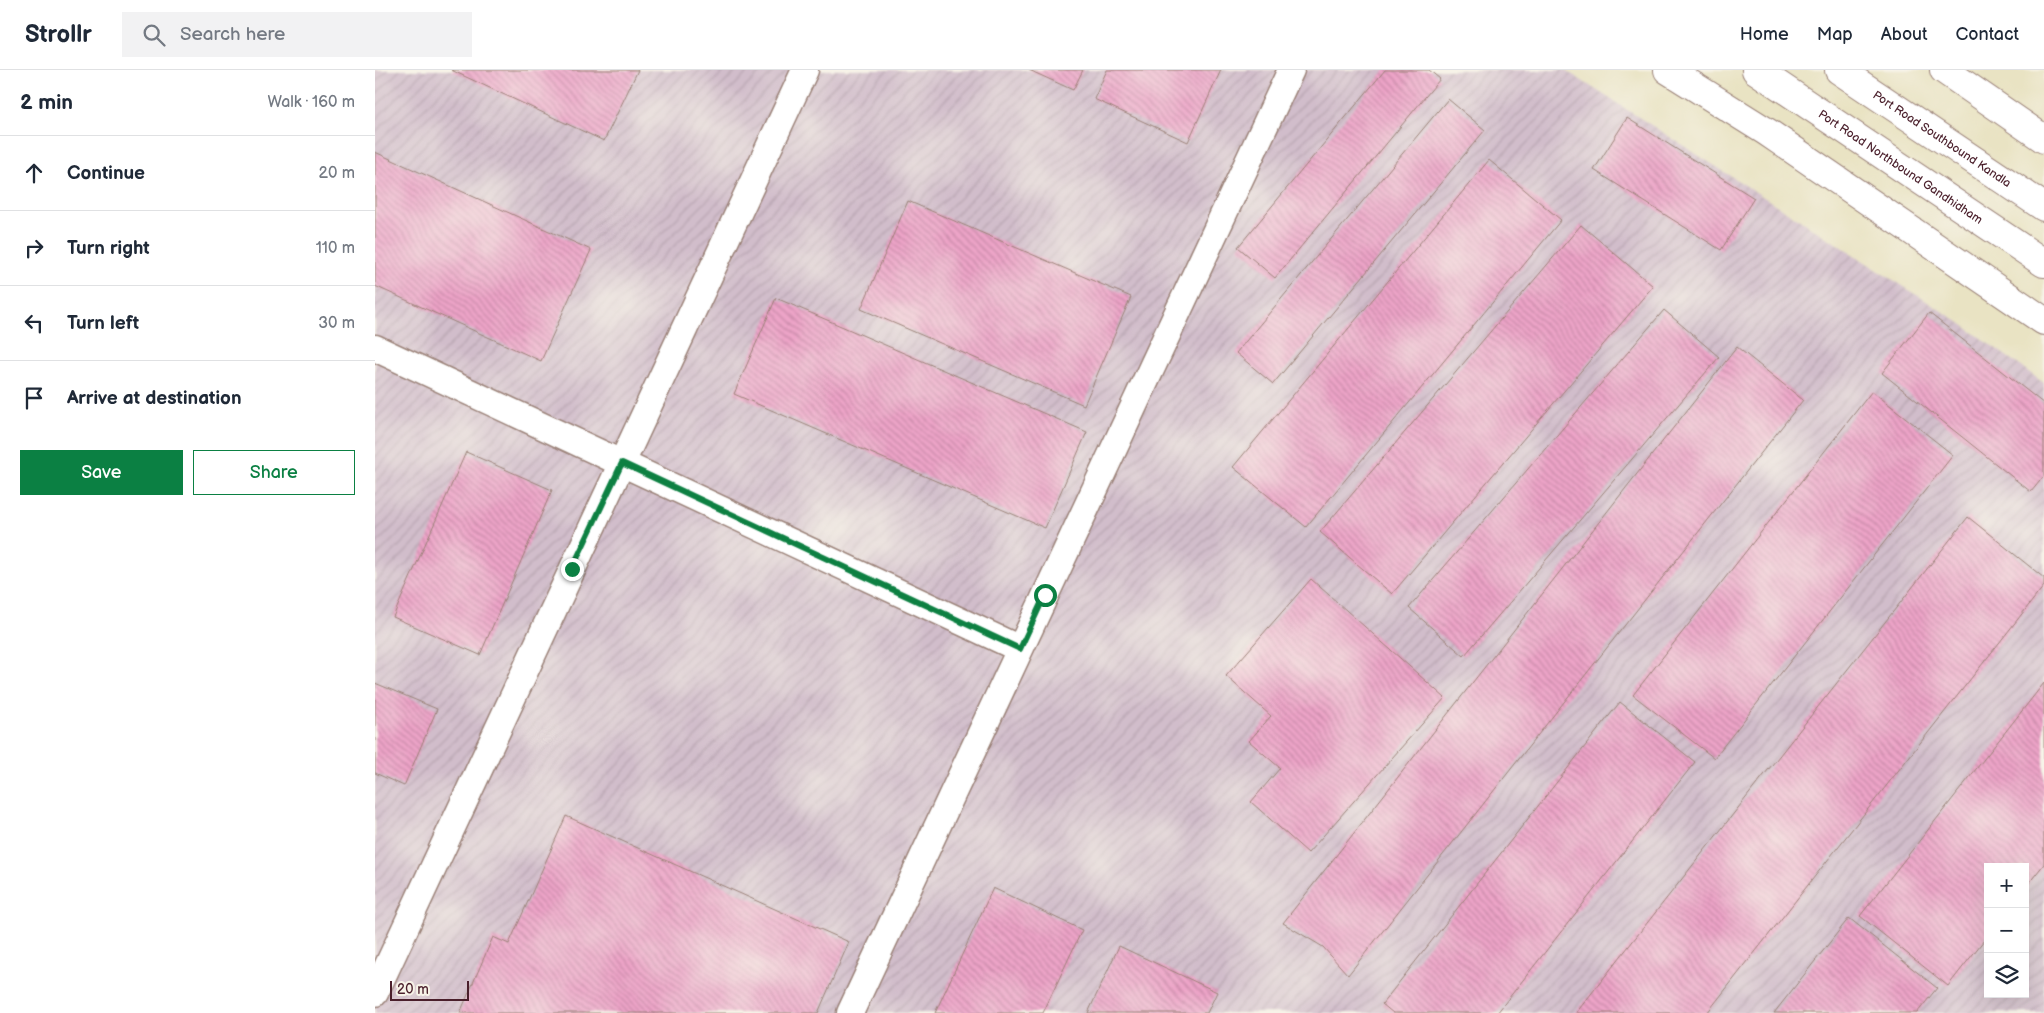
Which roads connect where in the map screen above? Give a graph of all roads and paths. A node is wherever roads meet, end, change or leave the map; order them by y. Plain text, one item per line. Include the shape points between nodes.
1 (805, 70) edge
2 (1291, 70) edge
3 (1668, 70) edge
4 (1756, 70) edge
5 (1839, 70) edge
6 (1944, 70) edge
7 (2044, 139) edge
8 (2044, 207) edge
9 (2044, 263) edge
10 (2044, 321) edge
11 (375, 348) edge
12 (622, 463) junction
13 (1020, 649) junction
14 (375, 993) edge
15 (850, 1013) edge

1 - 12 street
2 - 13 street
3 - 10 main road via 1767,132
4 - 9 main road, Port Road Northbound Gandhidham
5 - 8 main road, Port Road Southbound Kandla
6 - 7 main road
11 - 12 street
12 - 13 street
12 - 14 street
13 - 15 street

